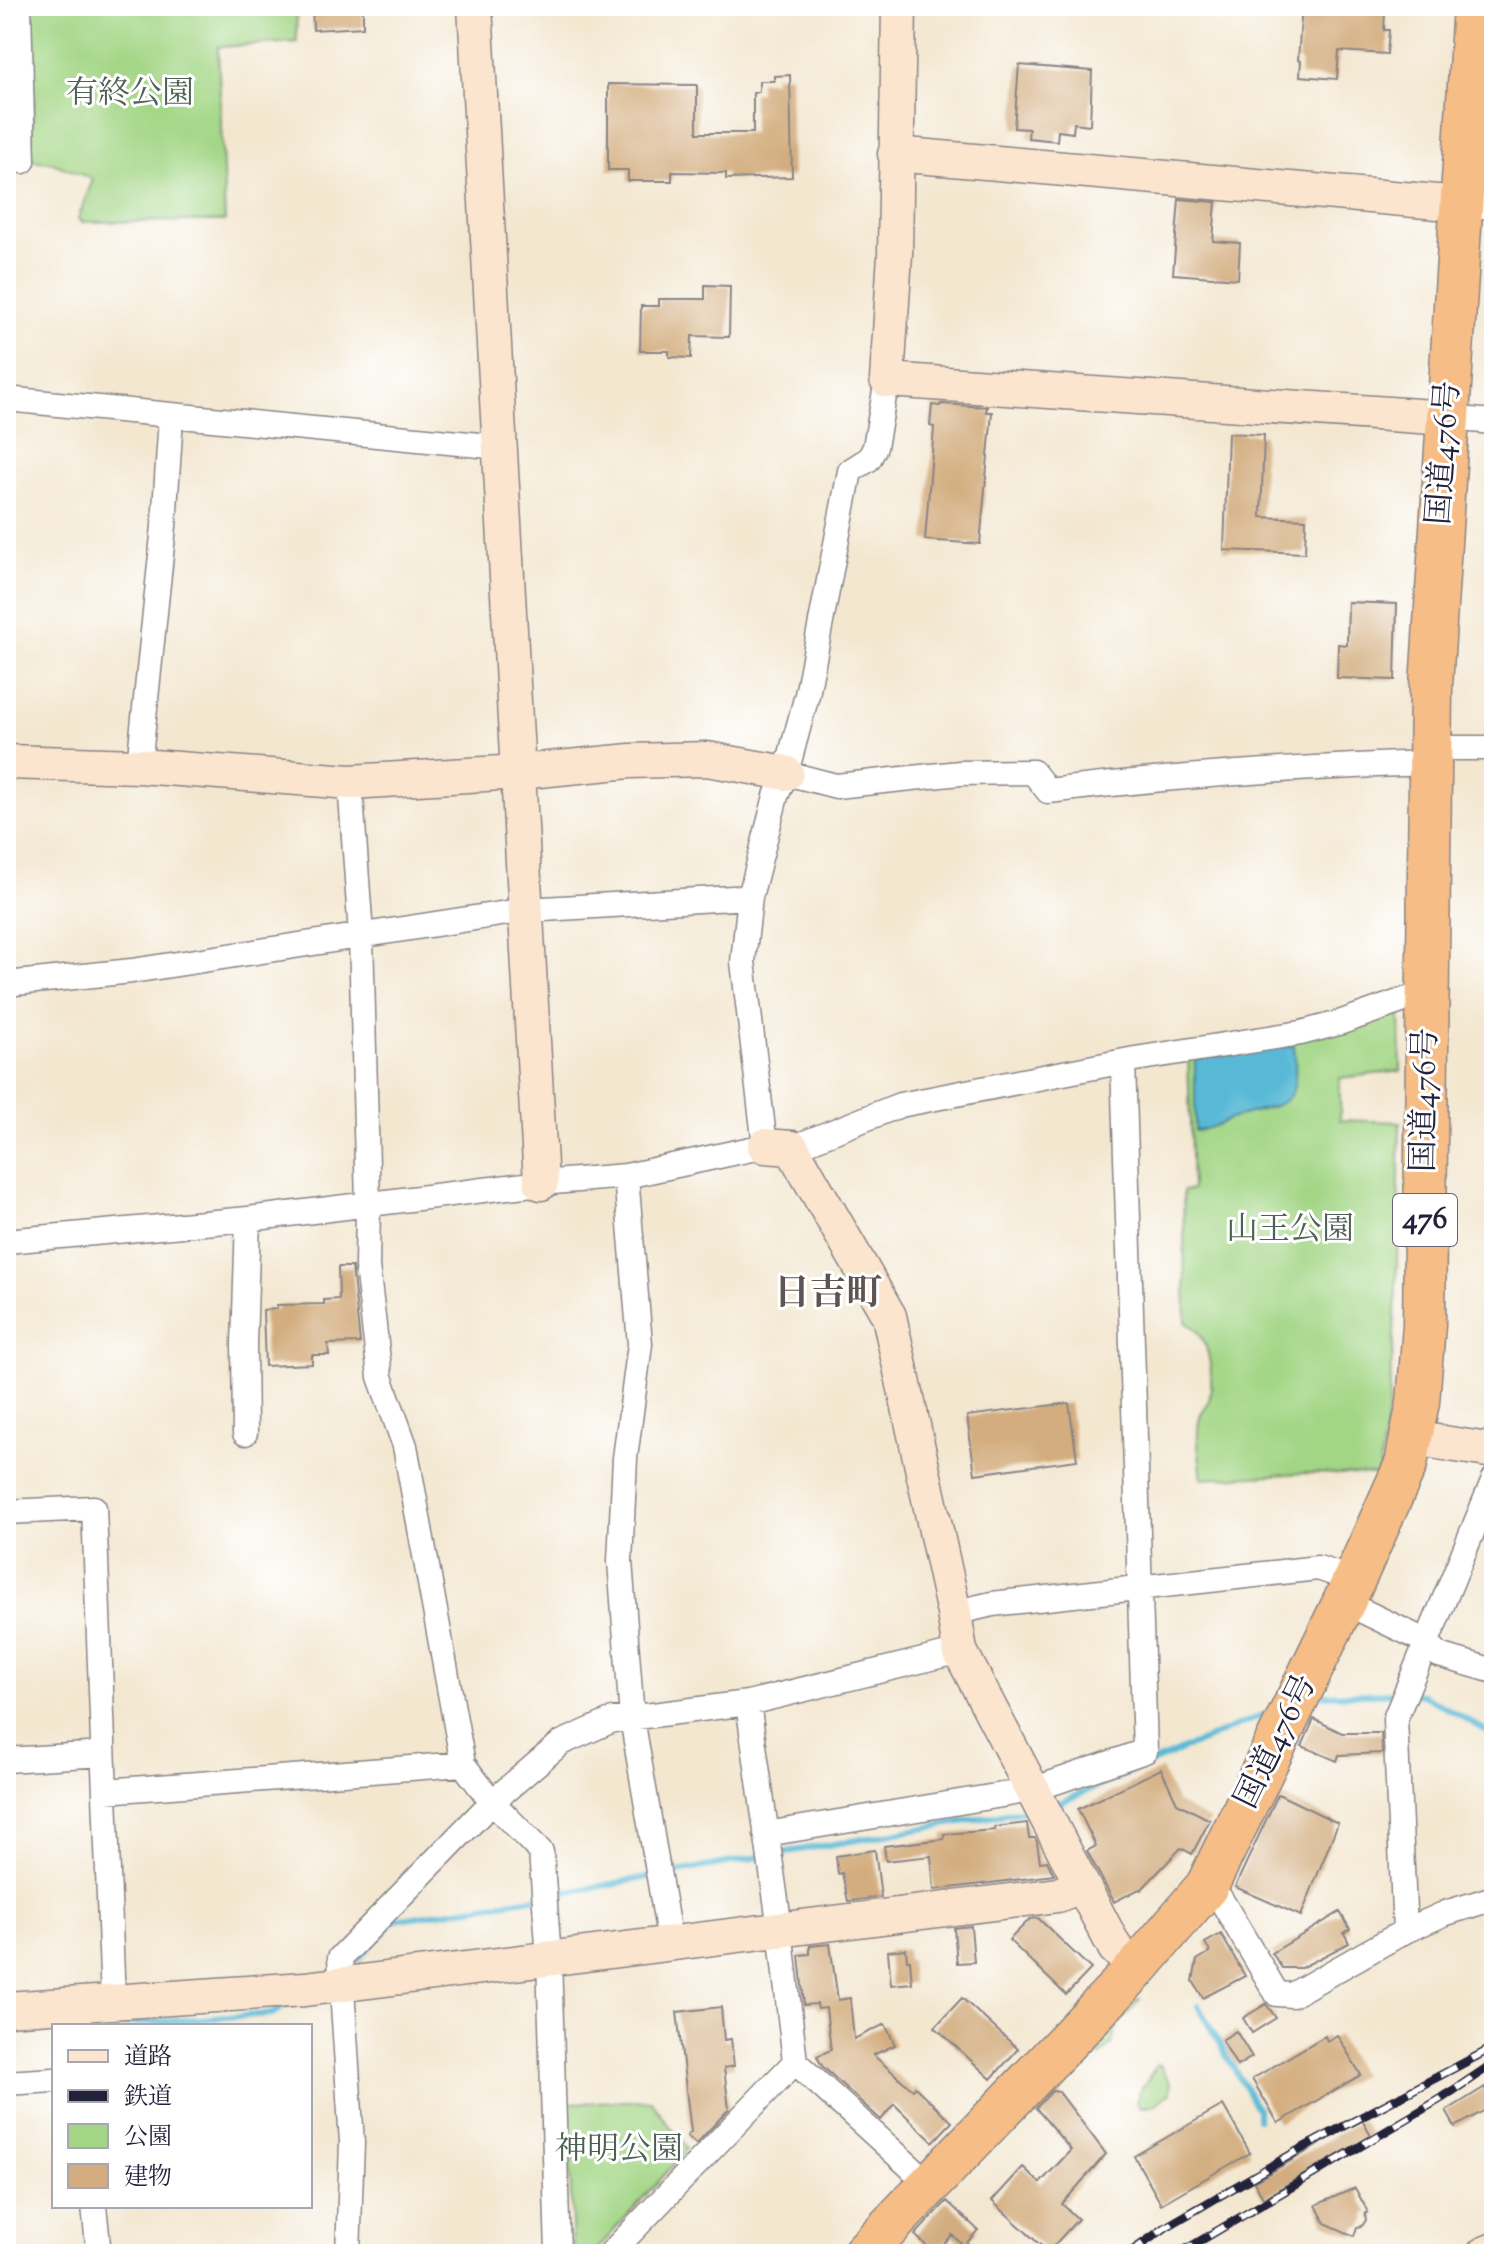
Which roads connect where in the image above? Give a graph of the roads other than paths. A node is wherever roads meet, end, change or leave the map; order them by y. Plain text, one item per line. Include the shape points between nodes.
1 (19, 6) edge
2 (475, 6) edge
3 (899, 6) edge
4 (1474, 6) edge
5 (895, 154) junction
6 (23, 161) dead end
7 (1477, 205) edge
8 (887, 380) junction
9 (6, 399) edge
10 (171, 416) junction
11 (1448, 418) junction
12 (1494, 422) edge
13 (500, 447) junction
14 (1494, 748) edge
15 (1430, 755) junction
16 (6, 762) edge
17 (139, 766) junction
18 (518, 772) junction
19 (786, 773) junction
20 (350, 782) junction
21 (750, 897) junction
22 (526, 910) junction
23 (361, 935) junction
24 (6, 984) edge
25 (1427, 992) junction
26 (1123, 1062) junction
27 (778, 1147) junction
28 (626, 1176) junction
29 (541, 1183) junction
30 (368, 1205) junction
31 (248, 1219) junction
32 (6, 1241) edge
33 (245, 1433) dead end
34 (1412, 1438) junction
35 (1494, 1451) edge
36 (1494, 1479) edge
37 (6, 1512) edge
38 (1141, 1588) junction
39 (1349, 1591) junction
40 (954, 1613) junction
41 (1427, 1642) junction
42 (960, 1651) junction
43 (1494, 1671) edge
44 (748, 1703) junction
45 (632, 1718) junction
46 (103, 1754) junction
47 (6, 1760) edge
48 (463, 1764) junction
49 (105, 1791) junction
50 (492, 1802) junction
51 (1038, 1802) junction
52 (766, 1834) junction
53 (1082, 1885) junction
54 (1207, 1886) junction
55 (1494, 1898) edge
56 (780, 1929) junction
57 (1405, 1931) junction
58 (670, 1942) junction
59 (549, 1957) junction
60 (1137, 1968) junction
61 (340, 1984) junction
62 (113, 2002) junction
63 (6, 2009) edge
64 (78, 2016) edge
65 (795, 2062) junction
66 (52, 2080) edge
67 (6, 2083) edge
68 (929, 2184) junction
69 (94, 2208) edge
70 (1494, 2250) edge
71 (99, 2254) edge
72 (348, 2254) edge
73 (558, 2254) edge
74 (610, 2254) edge
75 (863, 2254) edge
76 (1484, 2254) edge

1 - 6 street
2 - 13 street
3 - 5 street
4 - 7 highway, 国道476号 / 476
5 - 7 street
5 - 8 street
7 - 11 highway, 国道476号 / 476
8 - 11 street
8 - 19 street via 875,447 869,459 850,471 807,695
9 - 10 street
10 - 13 street
10 - 17 street
11 - 12 street
11 - 15 highway, 国道476号 / 476
13 - 18 street
14 - 15 street
15 - 19 street via 1048,791 1033,772 960,773 836,786
15 - 25 highway, 国道476号 / 476
16 - 17 street
17 - 20 street
18 - 19 street via 707,759
18 - 20 street
18 - 22 street
19 - 21 street
20 - 23 street
21 - 22 street
21 - 27 street via 743,962
22 - 23 street
22 - 29 street
23 - 24 street via 132,971
23 - 30 street
25 - 26 street via 1301,1033
25 - 34 highway, 国道476号 / 476 via 1424,1325
26 - 27 street via 900,1105
26 - 38 street
27 - 28 street
27 - 40 street via 889,1316
28 - 29 street
28 - 45 street via 640,1344 625,1458 620,1561
29 - 30 street
30 - 31 street
30 - 48 street via 367,1266 380,1377 405,1446
31 - 32 street
31 - 33 street
34 - 35 street
34 - 39 highway, 国道476号 / 476 via 1397,1486
36 - 41 street
37 - 46 street via 94,1508
38 - 39 street via 1318,1568
38 - 40 street
38 - 51 street via 1145,1751
39 - 41 street
39 - 54 highway, 国道476号 / 476
40 - 42 street
41 - 43 street via 1439,1655
41 - 57 street via 1395,1719
42 - 44 street
42 - 51 street
44 - 45 street
44 - 52 street
45 - 50 street via 613,1720 561,1743
45 - 58 street
46 - 47 street
46 - 49 street
48 - 49 street
48 - 50 street
49 - 62 street
50 - 59 street via 541,1852
50 - 61 street via 340,1958
51 - 52 street
51 - 53 street
52 - 56 street
53 - 56 street via 1058,1895
53 - 60 street via 1115,1948
54 - 57 street via 1220,1898 1277,1994 1292,1995
54 - 60 highway, 国道476号 / 476
55 - 57 street
56 - 58 street
56 - 65 street
58 - 59 street
59 - 61 street
59 - 73 street
60 - 68 highway, 国道476号 / 476
61 - 62 street
61 - 72 street via 352,2143
62 - 64 street
63 - 64 street
65 - 68 street
65 - 74 street
66 - 67 street
68 - 75 highway, 国道476号 / 476
69 - 71 street
70 - 76 street

